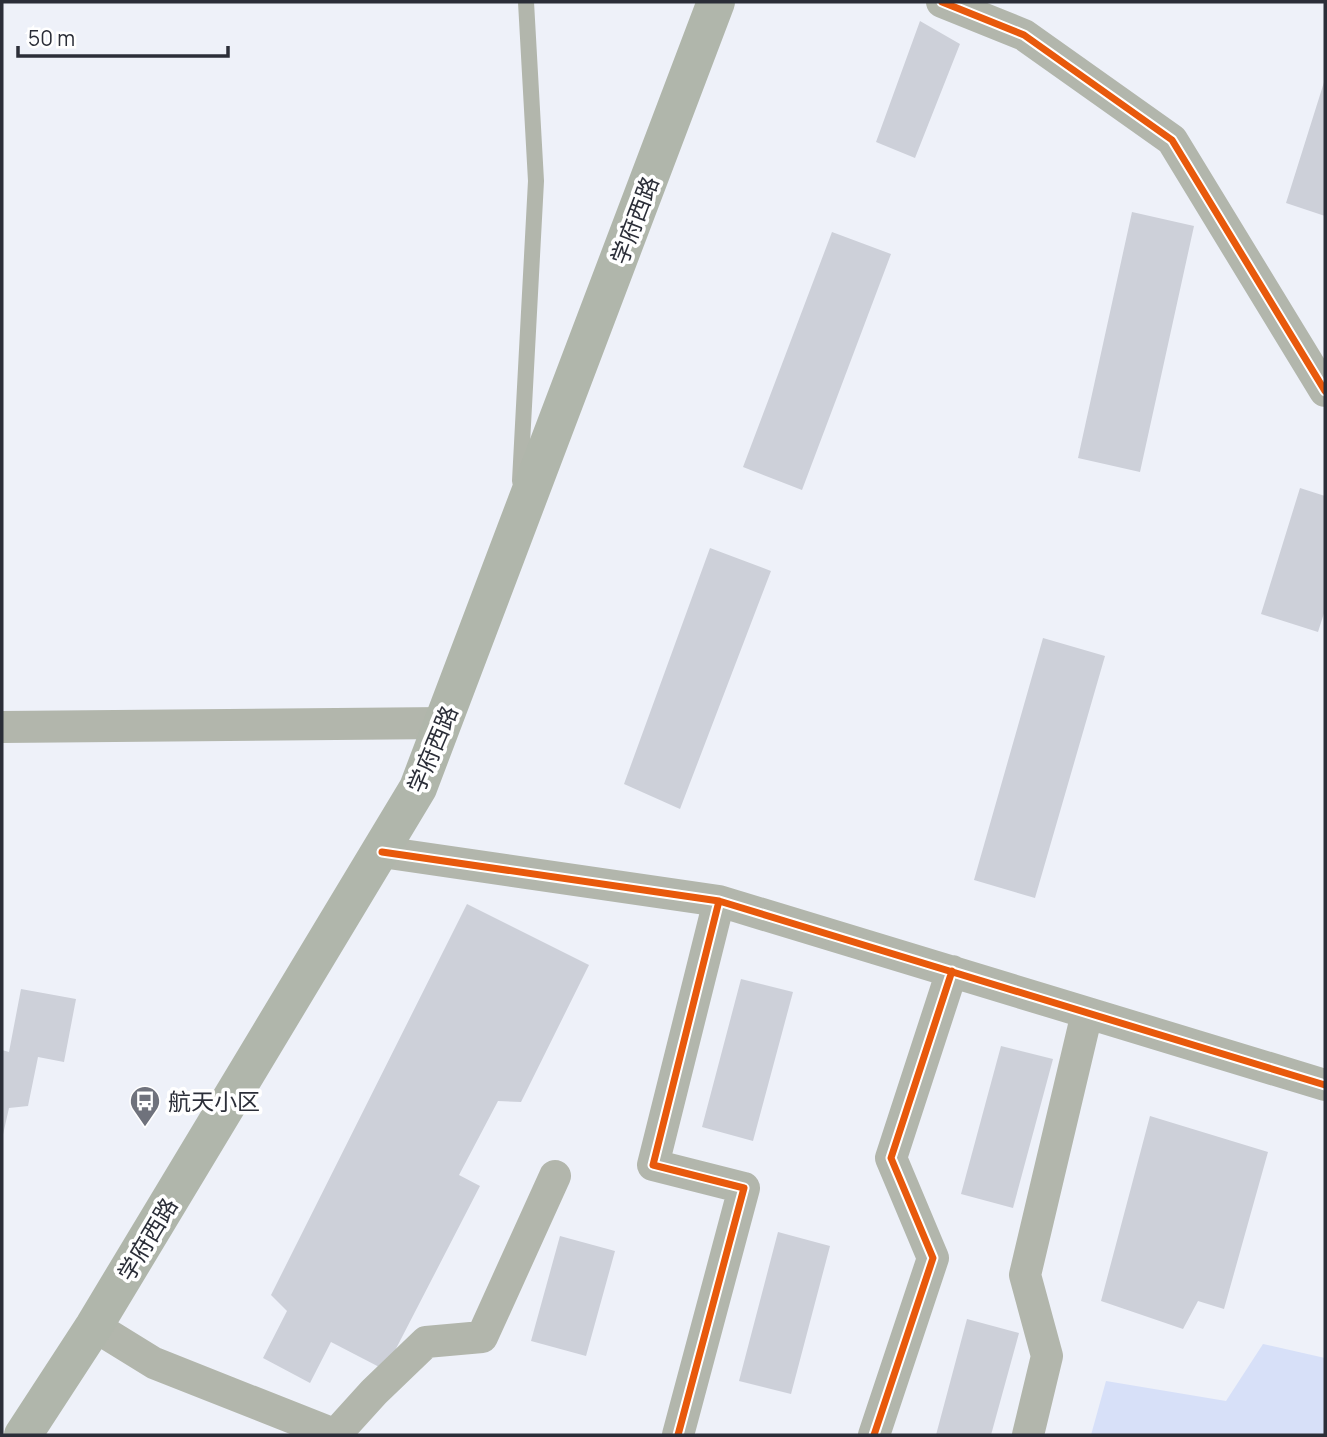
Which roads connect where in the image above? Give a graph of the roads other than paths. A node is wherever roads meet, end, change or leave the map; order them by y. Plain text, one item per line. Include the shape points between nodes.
1 (526, 2) edge
2 (716, 2) edge
3 (942, 2) edge
4 (1325, 391) edge
5 (516, 533) junction
6 (445, 723) junction
7 (2, 727) edge
8 (382, 852) junction
9 (719, 901) junction
10 (952, 971) junction
11 (1087, 1013) junction
12 (1325, 1085) edge
13 (555, 1177) dead end
14 (94, 1326) junction
15 (23, 1435) edge
16 (335, 1435) edge
17 (678, 1435) edge
18 (874, 1435) edge
19 (1028, 1435) edge

1 - 5 lane via 536,181
2 - 5 main road, 学府西路
3 - 4 street via 1024,35 1172,140
5 - 6 main road, 学府西路
6 - 7 street
6 - 8 main road, 学府西路 via 418,788
8 - 9 street
8 - 14 main road, 学府西路
9 - 10 street
9 - 17 street via 653,1165 744,1188
10 - 11 street
10 - 18 street via 891,1158 933,1258
11 - 12 street
11 - 19 street via 1025,1275 1047,1356
13 - 16 street via 482,1337 426,1342
14 - 15 main road, 学府西路
14 - 16 street via 154,1363

